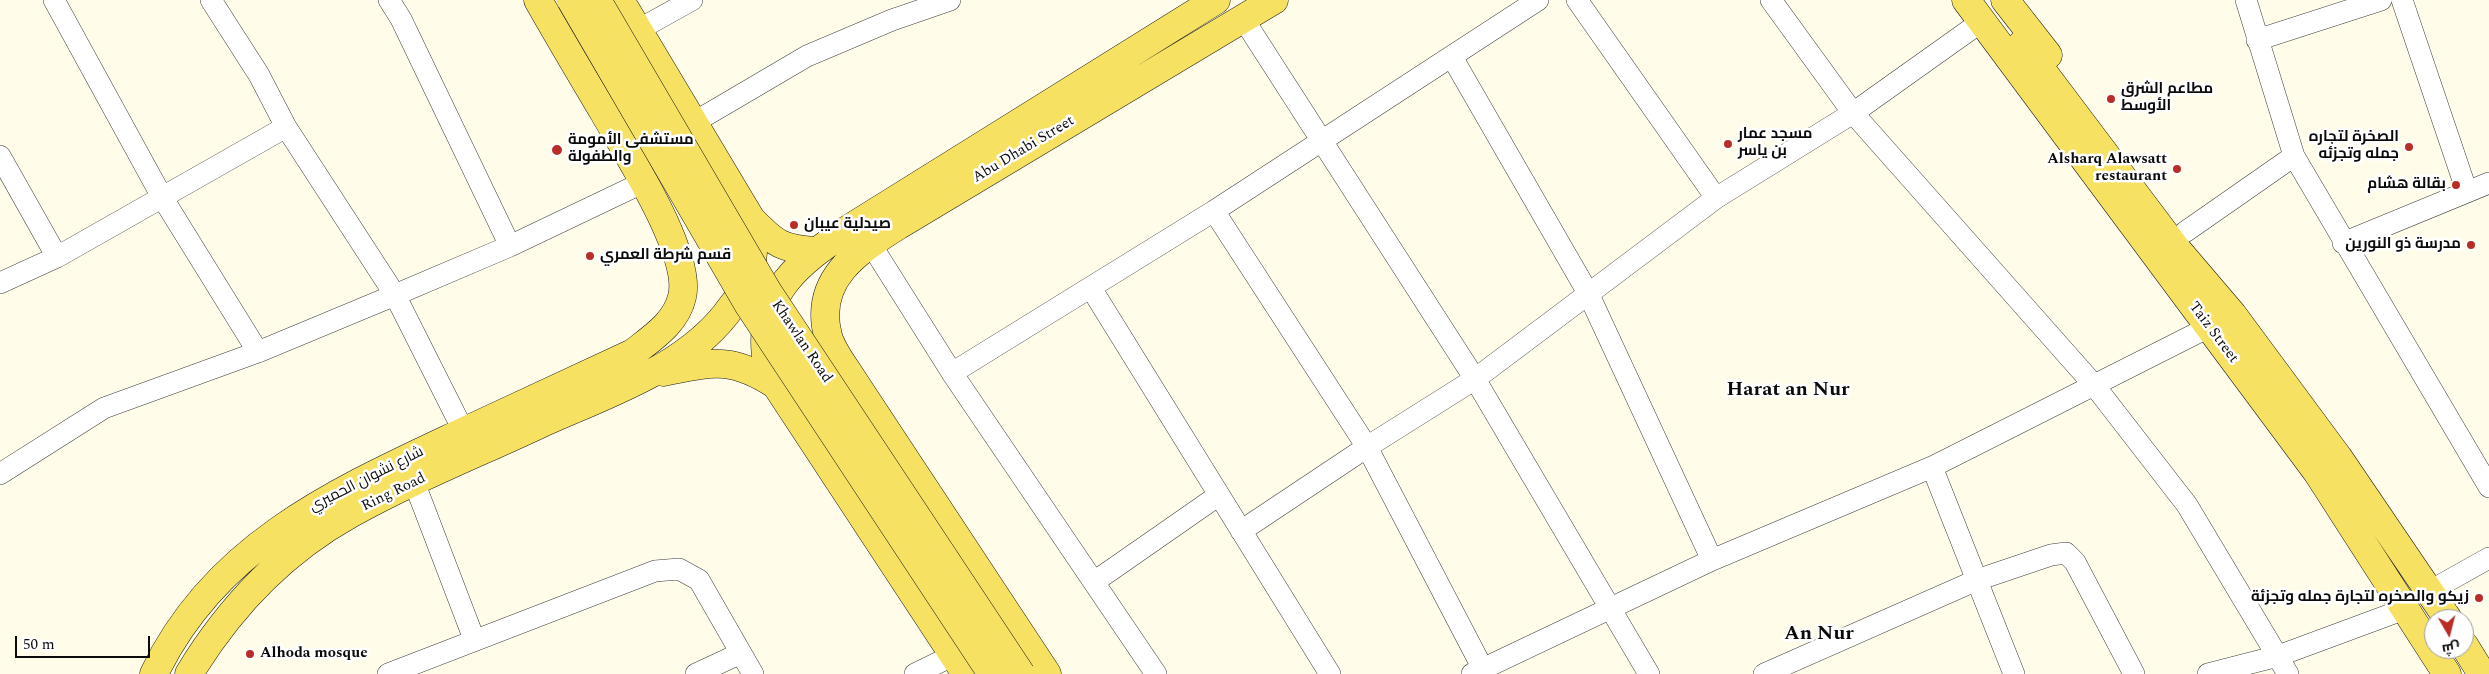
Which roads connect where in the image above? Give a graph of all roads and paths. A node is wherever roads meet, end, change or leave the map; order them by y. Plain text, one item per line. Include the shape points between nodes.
1 (54, 0) edge
2 (211, 0) edge
3 (389, 0) edge
4 (538, 0) edge
5 (571, 0) edge
6 (597, 0) edge
7 (620, 0) edge
8 (692, 0) edge
9 (950, 0) edge
10 (1216, 0) edge
11 (1274, 0) edge
12 (1538, 0) edge
13 (1577, 0) edge
14 (1771, 0) edge
15 (1949, 0) edge
16 (1966, 0) edge
17 (1989, 0) edge
18 (2005, 0) edge
19 (2246, 0) edge
20 (2381, 0) edge
21 (2402, 0) edge
22 (1244, 20) junction
23 (1971, 29) junction
24 (638, 30) junction
25 (2257, 40) junction
26 (1452, 57) junction
27 (1854, 113) junction
28 (694, 123) junction
29 (286, 127) junction
30 (1321, 142) junction
31 (0, 156) edge
32 (2294, 156) junction
33 (714, 158) junction
34 (2489, 183) edge
35 (648, 189) junction
36 (2467, 192) junction
37 (2110, 195) junction
38 (162, 197) junction
39 (1716, 198) junction
40 (1214, 211) junction
41 (892, 215) junction
42 (751, 220) junction
43 (2185, 232) junction
44 (870, 243) junction
45 (2343, 243) junction
46 (510, 246) junction
47 (817, 251) junction
48 (57, 257) junction
49 (0, 283) edge
50 (1091, 288) junction
51 (1588, 293) junction
52 (395, 295) junction
53 (2221, 321) junction
54 (828, 337) joint
55 (258, 352) junction
56 (952, 373) junction
57 (647, 375) junction
58 (1475, 379) junction
59 (853, 380) junction
60 (776, 385) junction
61 (2094, 385) junction
62 (795, 415) junction
63 (464, 432) junction
64 (1366, 447) junction
65 (1932, 467) junction
66 (0, 474) edge
67 (414, 482) junction
68 (2489, 487) edge
69 (1219, 495) junction
70 (1241, 531) junction
71 (2489, 558) edge
72 (1712, 560) junction
73 (1977, 580) junction
74 (1094, 582) junction
75 (2430, 591) junction
76 (2405, 608) junction
77 (1611, 609) junction
78 (2442, 609) edge
79 (474, 640) junction
80 (742, 652) junction
81 (2473, 659) edge
82 (960, 665) edge
83 (2283, 665) edge
84 (1478, 671) edge
85 (154, 674) edge
86 (189, 674) edge
87 (388, 674) edge
88 (696, 674) edge
89 (753, 674) edge
90 (916, 674) edge
91 (992, 674) edge
92 (1022, 674) edge
93 (1046, 674) edge
94 (1156, 674) edge
95 (1330, 674) edge
96 (1649, 674) edge
97 (1764, 674) edge
98 (2014, 674) edge
99 (2134, 674) edge
100 (2208, 674) edge
101 (2447, 674) edge
102 (2482, 674) edge

1 - 38 street
2 - 29 street via 259,76
3 - 46 street
4 - 35 main road
5 - 91 main road, Khawlan Road, bridge via 748,304
6 - 92 main road, Khawlan Road, bridge via 768,292
7 - 24 main road
8 - 24 street
9 - 28 street via 806,56
10 - 41 main road, Abu Dhabi Street
11 - 22 main road, Abu Dhabi Street
12 - 26 street
13 - 39 street
14 - 27 street
15 - 23 main road
16 - 37 main road, Taiz Street
17 - 53 main road, Taiz Street via 2175,247
18 - 43 main road
19 - 25 street
20 - 25 street
21 - 36 street
22 - 30 street
22 - 41 main road, Abu Dhabi Street
23 - 27 street
23 - 37 main road via 2026,101
24 - 28 main road
25 - 32 street
26 - 30 street
26 - 51 street
27 - 39 street
27 - 61 street
28 - 33 main road
29 - 38 street
29 - 52 street
30 - 40 street
30 - 58 street
31 - 48 street
32 - 43 street
32 - 45 street
33 - 35 main road
33 - 42 main road
34 - 36 street
35 - 46 street
35 - 63 main road, شارع نشوان الحميري via 665,222 681,273 683,296 673,318 633,353
36 - 45 street
37 - 53 main road, Taiz Street
38 - 48 street
38 - 55 street
39 - 51 street
40 - 50 street
40 - 64 street
41 - 44 main road, Abu Dhabi Street
41 - 47 main road, Abu Dhabi Street
42 - 47 main road via 771,240 794,250
42 - 57 main road via 754,252 745,288 722,321 695,345
43 - 53 main road
44 - 54 main road, Abu Dhabi Street via 847,261 831,284 825,312
44 - 56 street
45 - 68 street
46 - 52 street
47 - 60 main road, Abu Dhabi Street via 793,271 776,296 769,318 766,357
48 - 49 street
50 - 56 street
50 - 69 street
51 - 58 street
51 - 72 street
52 - 55 street
52 - 63 street
53 - 61 street
53 - 75 main road, Taiz Street via 2338,457
53 - 76 main road, Taiz Street
54 - 59 main road, Khawlan Road
55 - 66 street via 104,408
56 - 74 street
57 - 60 main road via 708,363 733,364 754,371
57 - 67 main road, Ring Road
58 - 64 street
58 - 77 street
59 - 62 main road
59 - 93 main road, Khawlan Road
60 - 62 main road
61 - 65 street
61 - 83 street via 2187,505
62 - 82 main road
63 - 85 main road, شارع نشوان الحميري via 362,480 284,524 237,562 197,606
64 - 70 street
64 - 84 street
65 - 72 street
65 - 73 street
67 - 79 street
67 - 86 main road, Ring Road via 349,515 299,547 252,589 210,639
69 - 70 street
69 - 74 street
70 - 95 street
71 - 75 street
72 - 77 street
73 - 97 street
73 - 98 street
73 - 99 street via 2066,553 2075,562
74 - 94 street
75 - 78 main road, Taiz Street
76 - 83 street
76 - 101 main road, Taiz Street
77 - 84 street
77 - 96 street
79 - 80 street via 654,571 679,569 699,580
79 - 87 street
80 - 88 street
80 - 89 street
81 - 102 main road
82 - 90 street
83 - 100 street

